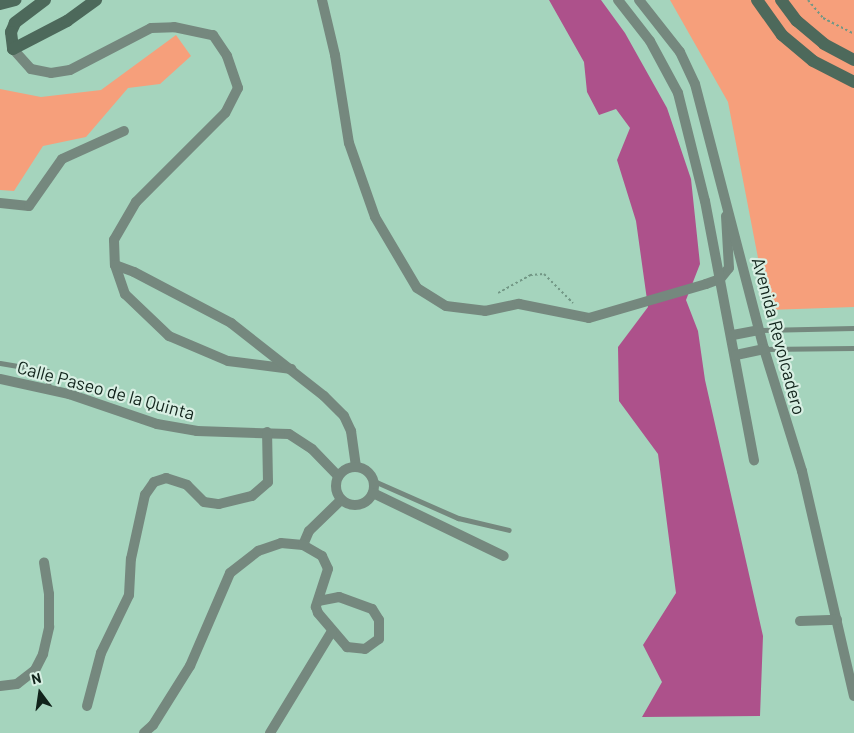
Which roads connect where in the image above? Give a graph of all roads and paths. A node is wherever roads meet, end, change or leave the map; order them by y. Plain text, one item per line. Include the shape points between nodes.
1 (15, 0) edge
2 (45, 0) edge
3 (96, 0) edge
4 (322, 0) edge
5 (618, 0) edge
6 (639, 0) edge
7 (757, 0) edge
8 (781, 0) edge
9 (808, 0) edge
10 (0, 4) edge
11 (854, 34) edge
12 (13, 49) junction
13 (854, 60) edge
14 (854, 82) edge
15 (124, 131) dead end
16 (725, 194) junction
17 (0, 203) edge
18 (115, 266) junction
19 (720, 278) junction
20 (498, 293) dead end
21 (577, 317) junction
22 (854, 328) edge
23 (759, 330) junction
24 (733, 335) junction
25 (854, 348) edge
26 (764, 349) junction
27 (736, 355) junction
28 (0, 363) edge
29 (290, 369) junction
30 (0, 379) edge
31 (49, 389) junction
32 (267, 432) junction
33 (754, 460) dead end
34 (356, 466) junction
35 (338, 476) junction
36 (374, 481) junction
37 (373, 493) junction
38 (341, 500) junction
39 (509, 530) dead end
40 (303, 545) junction
41 (504, 556) dead end
42 (44, 562) dead end
43 (319, 601) junction
44 (837, 620) junction
45 (800, 621) dead end
46 (332, 632) junction
47 (0, 686) edge
48 (854, 696) edge
49 (87, 706) dead end
50 (144, 733) edge
51 (270, 733) edge

1 - 10 main road
2 - 12 main road via 15,23 11,32
3 - 12 main road via 67,21
4 - 21 street via 335,55 349,143 375,217 417,288 446,306 485,311 519,304
5 - 19 street via 650,41 678,93 697,164
6 - 16 street, Avenida Revolcadero via 680,52 695,84
7 - 14 main road via 782,35 813,61
8 - 13 main road via 797,21 824,44
9 - 11 path via 823,18
12 - 18 street via 31,69 51,73 70,70 151,28 174,27 213,35 227,56 238,88 226,113 136,202 114,240
15 - 17 street via 62,159 29,206
16 - 19 street via 728,268
16 - 23 street, Avenida Revolcadero
18 - 29 street via 134,272 232,323
18 - 29 street via 125,294 169,336 228,361 260,368
19 - 21 street via 589,318
19 - 24 street
20 - 21 path via 530,275 544,274 573,301
22 - 23 lane
23 - 24 street
23 - 26 street, Avenida Revolcadero
24 - 27 street
25 - 26 lane
26 - 27 street
26 - 44 street, Avenida Revolcadero via 802,471
27 - 33 street
28 - 31 lane via 47,371
29 - 34 street via 344,416 351,431
30 - 31 street, Calle Paseo de la Quinta
31 - 32 street, Calle Paseo de la Quinta via 157,424 197,431
32 - 35 street, Calle Paseo de la Quinta via 289,434 312,449
32 - 49 street via 268,482 252,496 219,504 204,502 187,485 166,478 154,482 145,495 131,559 129,595 101,653
34 - 35 street via 349,467
34 - 36 street via 364,468
35 - 38 street via 336,491
36 - 37 street
36 - 39 lane via 458,518
37 - 38 street via 359,505
37 - 41 street
38 - 40 street via 309,531
40 - 43 street via 327,562
40 - 50 street via 281,543 258,551 230,573 190,666 153,725
42 - 47 street via 49,611 43,654 35,670 18,684
43 - 46 street via 318,613
43 - 46 street via 339,597 361,603 372,609 380,630 379,639 372,645 355,650 340,642
44 - 45 street
44 - 48 street, Avenida Revolcadero
46 - 51 street

